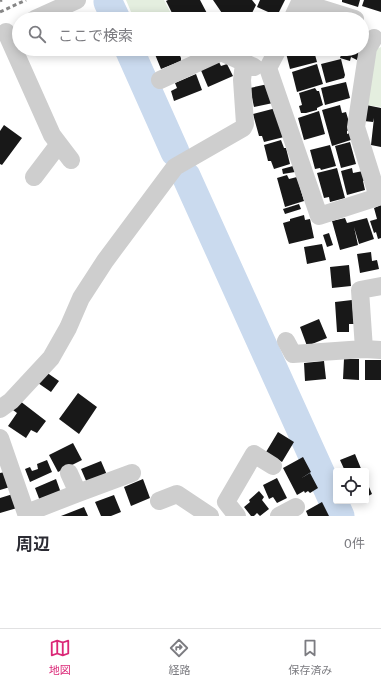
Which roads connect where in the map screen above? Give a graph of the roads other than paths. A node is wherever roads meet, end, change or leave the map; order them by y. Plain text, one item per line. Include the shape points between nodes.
1 (77, 0) edge
2 (301, 1) edge
3 (51, 12) edge
4 (296, 12) edge
5 (334, 12) edge
6 (369, 26) edge
7 (8, 31) edge
8 (378, 39) edge
9 (12, 40) edge
10 (369, 47) edge
11 (19, 56) edge
12 (198, 56) edge
13 (229, 56) edge
14 (274, 56) edge
15 (367, 56) edge
16 (244, 63) junction
17 (268, 68) junction
18 (160, 80) dead end
19 (59, 144) junction
20 (71, 160) dead end
21 (34, 177) dead end
22 (381, 286) edge
23 (286, 341) dead end
24 (372, 350) edge
25 (0, 409) edge
26 (0, 438) edge
27 (273, 466) dead end
28 (69, 473) dead end
29 (132, 473) dead end
30 (78, 493) junction
31 (159, 500) dead end
32 (296, 507) dead end
33 (27, 515) edge
34 (210, 516) edge
35 (237, 516) edge
36 (279, 516) edge

1 - 3 street
2 - 4 street
2 - 5 street
6 - 8 street
7 - 9 street
8 - 10 street
11 - 19 street via 52,135
12 - 18 street via 192,57
13 - 16 street
14 - 17 street
15 - 17 street via 356,127 378,197 319,216
16 - 17 street via 256,68
16 - 25 street via 243,128 175,167 105,261 81,298 51,358 11,401
19 - 20 street
19 - 21 street
22 - 24 street via 360,290
23 - 24 street via 293,354
26 - 33 street
27 - 35 street via 254,454 226,502
28 - 30 street
29 - 30 street
30 - 33 street
31 - 34 street via 177,494
32 - 36 street

